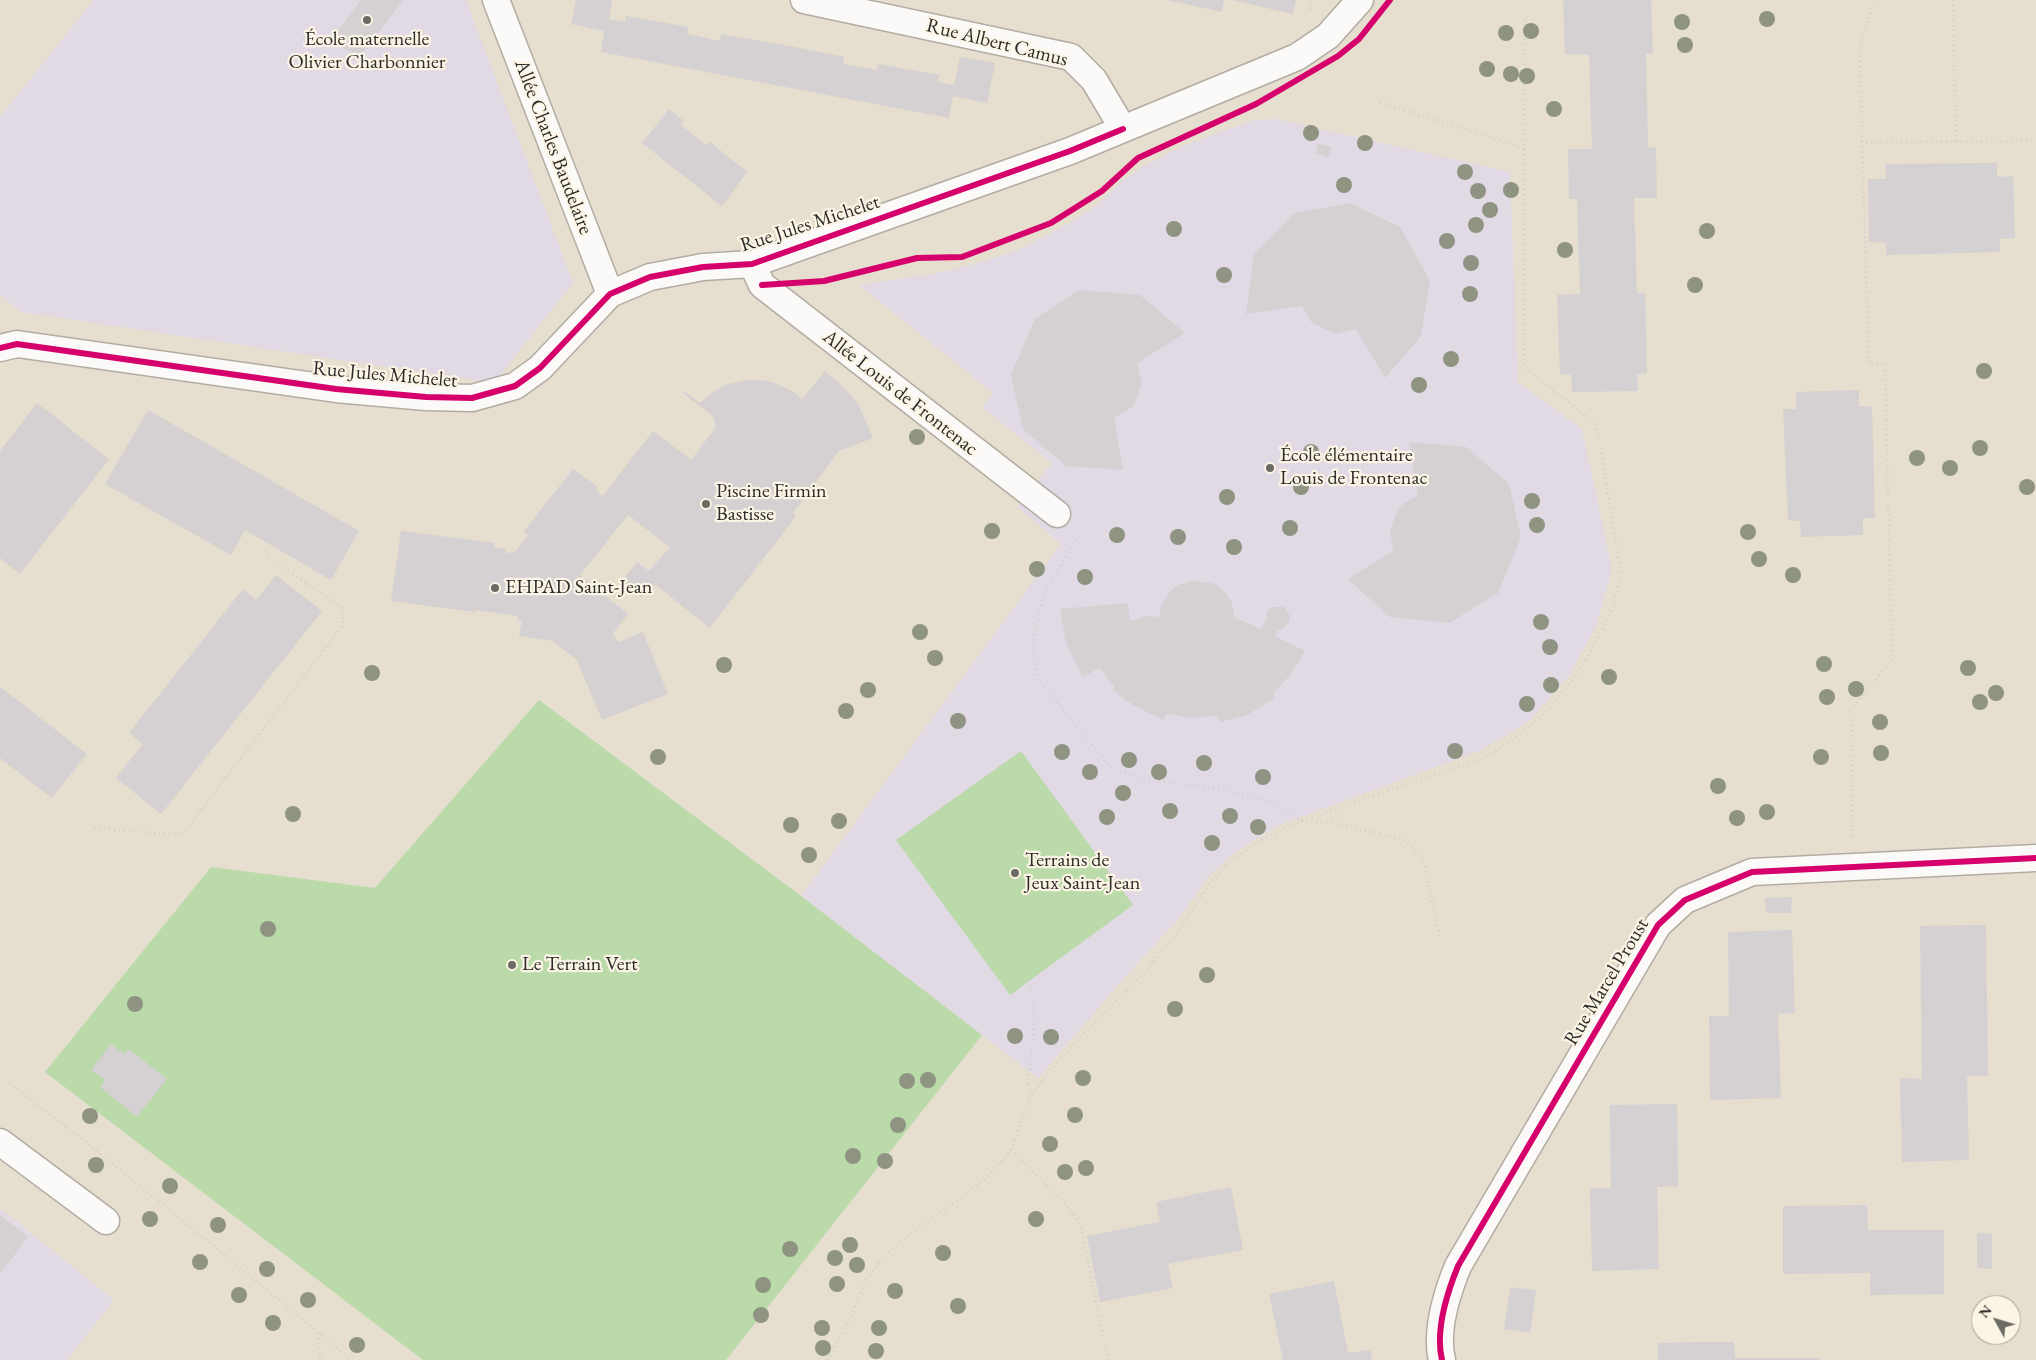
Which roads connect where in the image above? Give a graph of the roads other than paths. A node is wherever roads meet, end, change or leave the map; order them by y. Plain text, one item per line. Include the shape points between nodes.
1 (496, 0) edge
2 (804, 0) edge
3 (1360, 0) edge
4 (864, 6) edge
5 (1123, 129) junction
6 (752, 264) junction
7 (610, 294) junction
8 (0, 348) edge
9 (1057, 514) road end
10 (2036, 858) edge
11 (0, 1142) edge
12 (106, 1221) dead end
13 (1442, 1360) edge

1 - 7 street, Allée Charles Baudelaire
2 - 4 street, Rue Albert Camus
3 - 5 street via 1328,36 1297,58
4 - 5 street, Rue Albert Camus via 1071,57 1094,80
5 - 6 street, Rue Jules Michelet via 1070,151
6 - 7 street, Rue Jules Michelet via 703,267 650,277
6 - 9 street, Allée Louis de Frontenac via 762,286
7 - 8 street, Rue Jules Michelet via 540,368 515,386 472,398 426,398 336,389 17,344
10 - 13 street, Rue Marcel Proust via 1752,872 1686,900 1658,925 1458,1266 1447,1292 1439,1348
11 - 12 street

